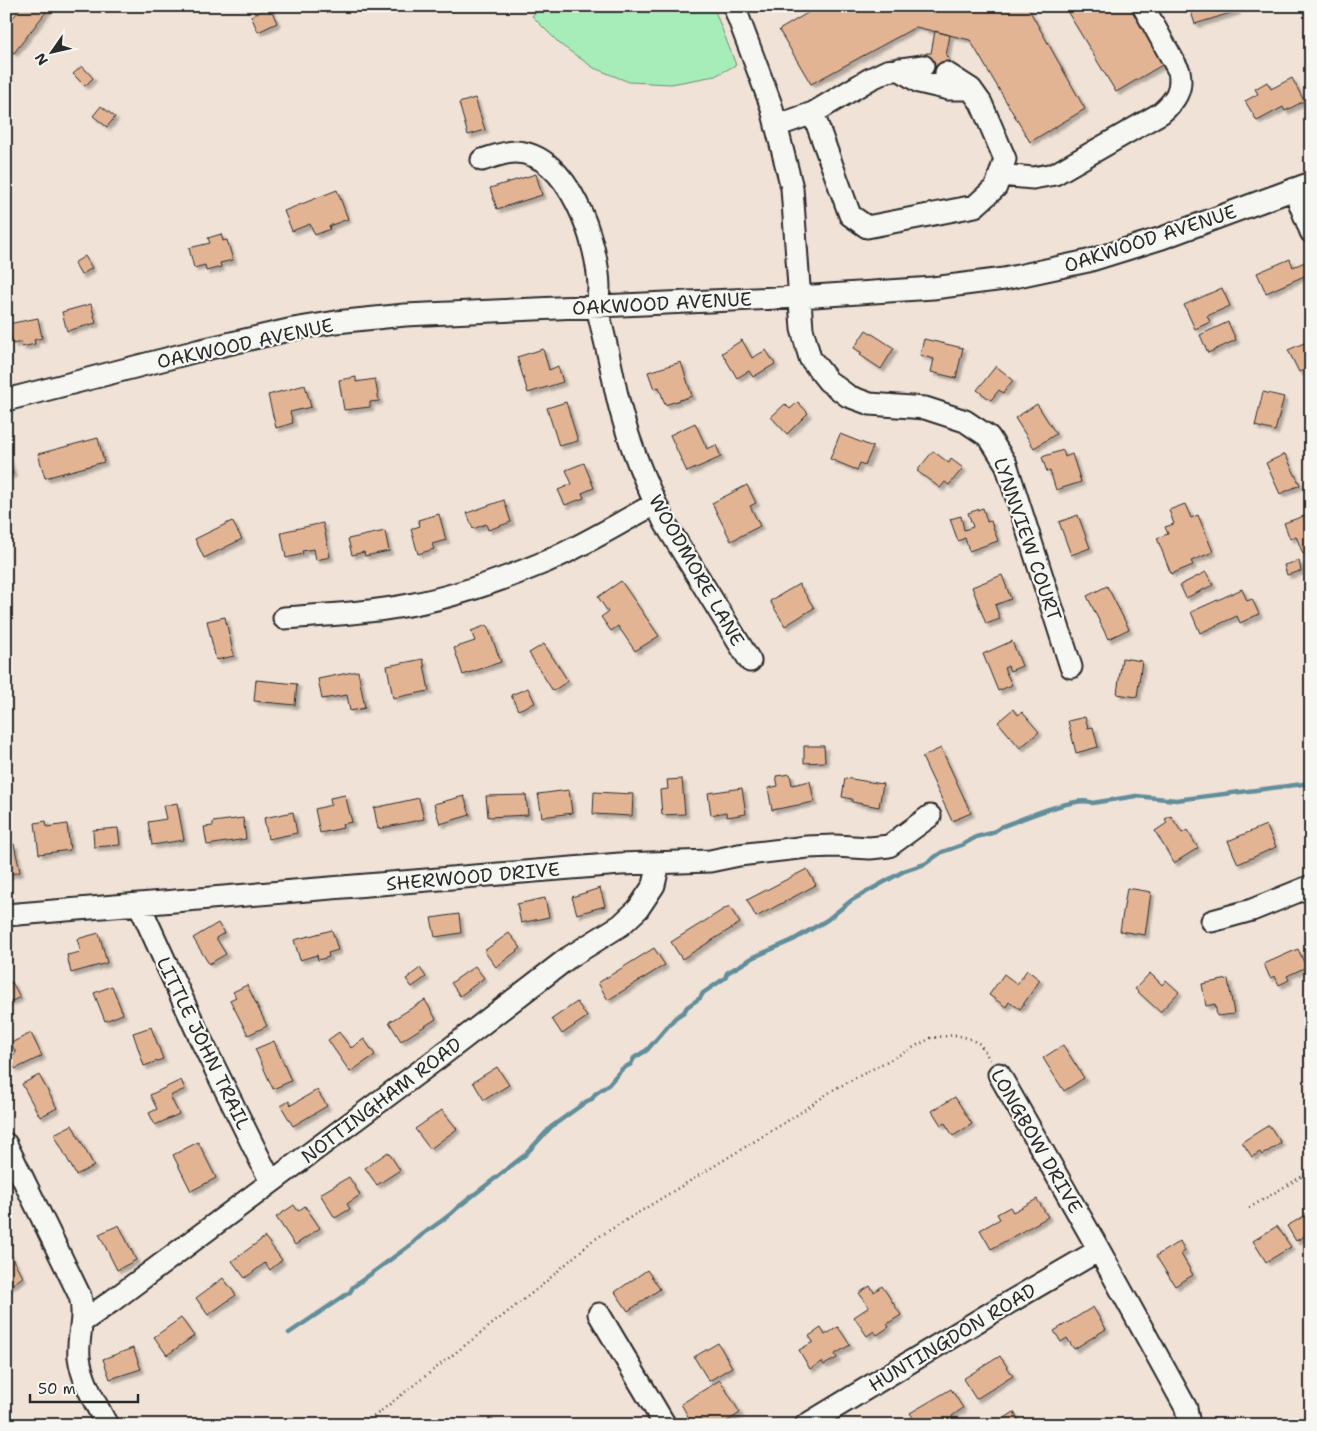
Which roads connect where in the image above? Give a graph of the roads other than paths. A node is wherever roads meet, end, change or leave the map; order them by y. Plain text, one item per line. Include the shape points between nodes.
1 (734, 6) edge
2 (1143, 6) edge
3 (923, 66) dead end
4 (899, 68) junction
5 (946, 73) dead end
6 (971, 89) junction
7 (813, 113) junction
8 (776, 126) junction
9 (482, 160) dead end
10 (1000, 175) junction
11 (1302, 186) edge
12 (1311, 232) edge
13 (799, 297) junction
14 (597, 305) junction
15 (6, 400) edge
16 (655, 504) junction
17 (284, 618) dead end
18 (750, 661) dead end
19 (1071, 667) dead end
20 (930, 816) dead end
21 (659, 863) junction
22 (1311, 886) edge
23 (139, 904) junction
24 (6, 915) edge
25 (1212, 921) dead end
26 (999, 1074) road end
27 (6, 1144) edge
28 (271, 1182) junction
29 (1099, 1250) junction
30 (599, 1314) dead end
31 (82, 1322) junction
32 (107, 1425) edge
33 (665, 1425) edge
34 (806, 1425) edge
35 (1189, 1425) edge

1 - 8 street, LYNNVIEW COURT
2 - 10 street via 1180,71 1181,82 1173,103 1055,174 1033,178
3 - 4 street
4 - 6 street via 919,82 949,89
4 - 7 street via 870,79
5 - 6 street
6 - 10 street via 1005,159
7 - 8 street
7 - 10 street via 850,215 867,227 975,206 996,187
8 - 13 street, LYNNVIEW COURT via 792,188
9 - 14 street, WOODMORE LANE via 514,152 525,153 553,168 568,186 590,235 599,287
11 - 12 street
11 - 13 street, OAKWOOD AVENUE via 1088,262 1004,279 933,288
13 - 14 street, OAKWOOD AVENUE
13 - 19 street, LYNNVIEW COURT via 802,329 810,358 828,381 848,396 870,404 925,408 965,421 989,437 1006,464
14 - 15 street, OAKWOOD AVENUE via 404,315 294,328
14 - 16 street, WOODMORE LANE via 632,448
16 - 17 street via 541,564 456,594 410,605
16 - 18 street, WOODMORE LANE
20 - 21 street, SHERWOOD DRIVE via 889,846 807,847 710,861
21 - 23 street, SHERWOOD DRIVE
21 - 28 street, NOTTINGHAM ROAD via 654,885 638,909 621,925 568,958
22 - 25 street via 1252,910
23 - 24 street, SHERWOOD DRIVE
23 - 28 street, LITTLE JOHN TRAIL
26 - 29 street, LONGBOW DRIVE
27 - 31 street via 80,1296
28 - 31 street, NOTTINGHAM ROAD
29 - 34 street, HUNTINGDON ROAD
29 - 35 street, LONGBOW DRIVE via 1186,1408
30 - 33 street
31 - 32 street via 79,1359

